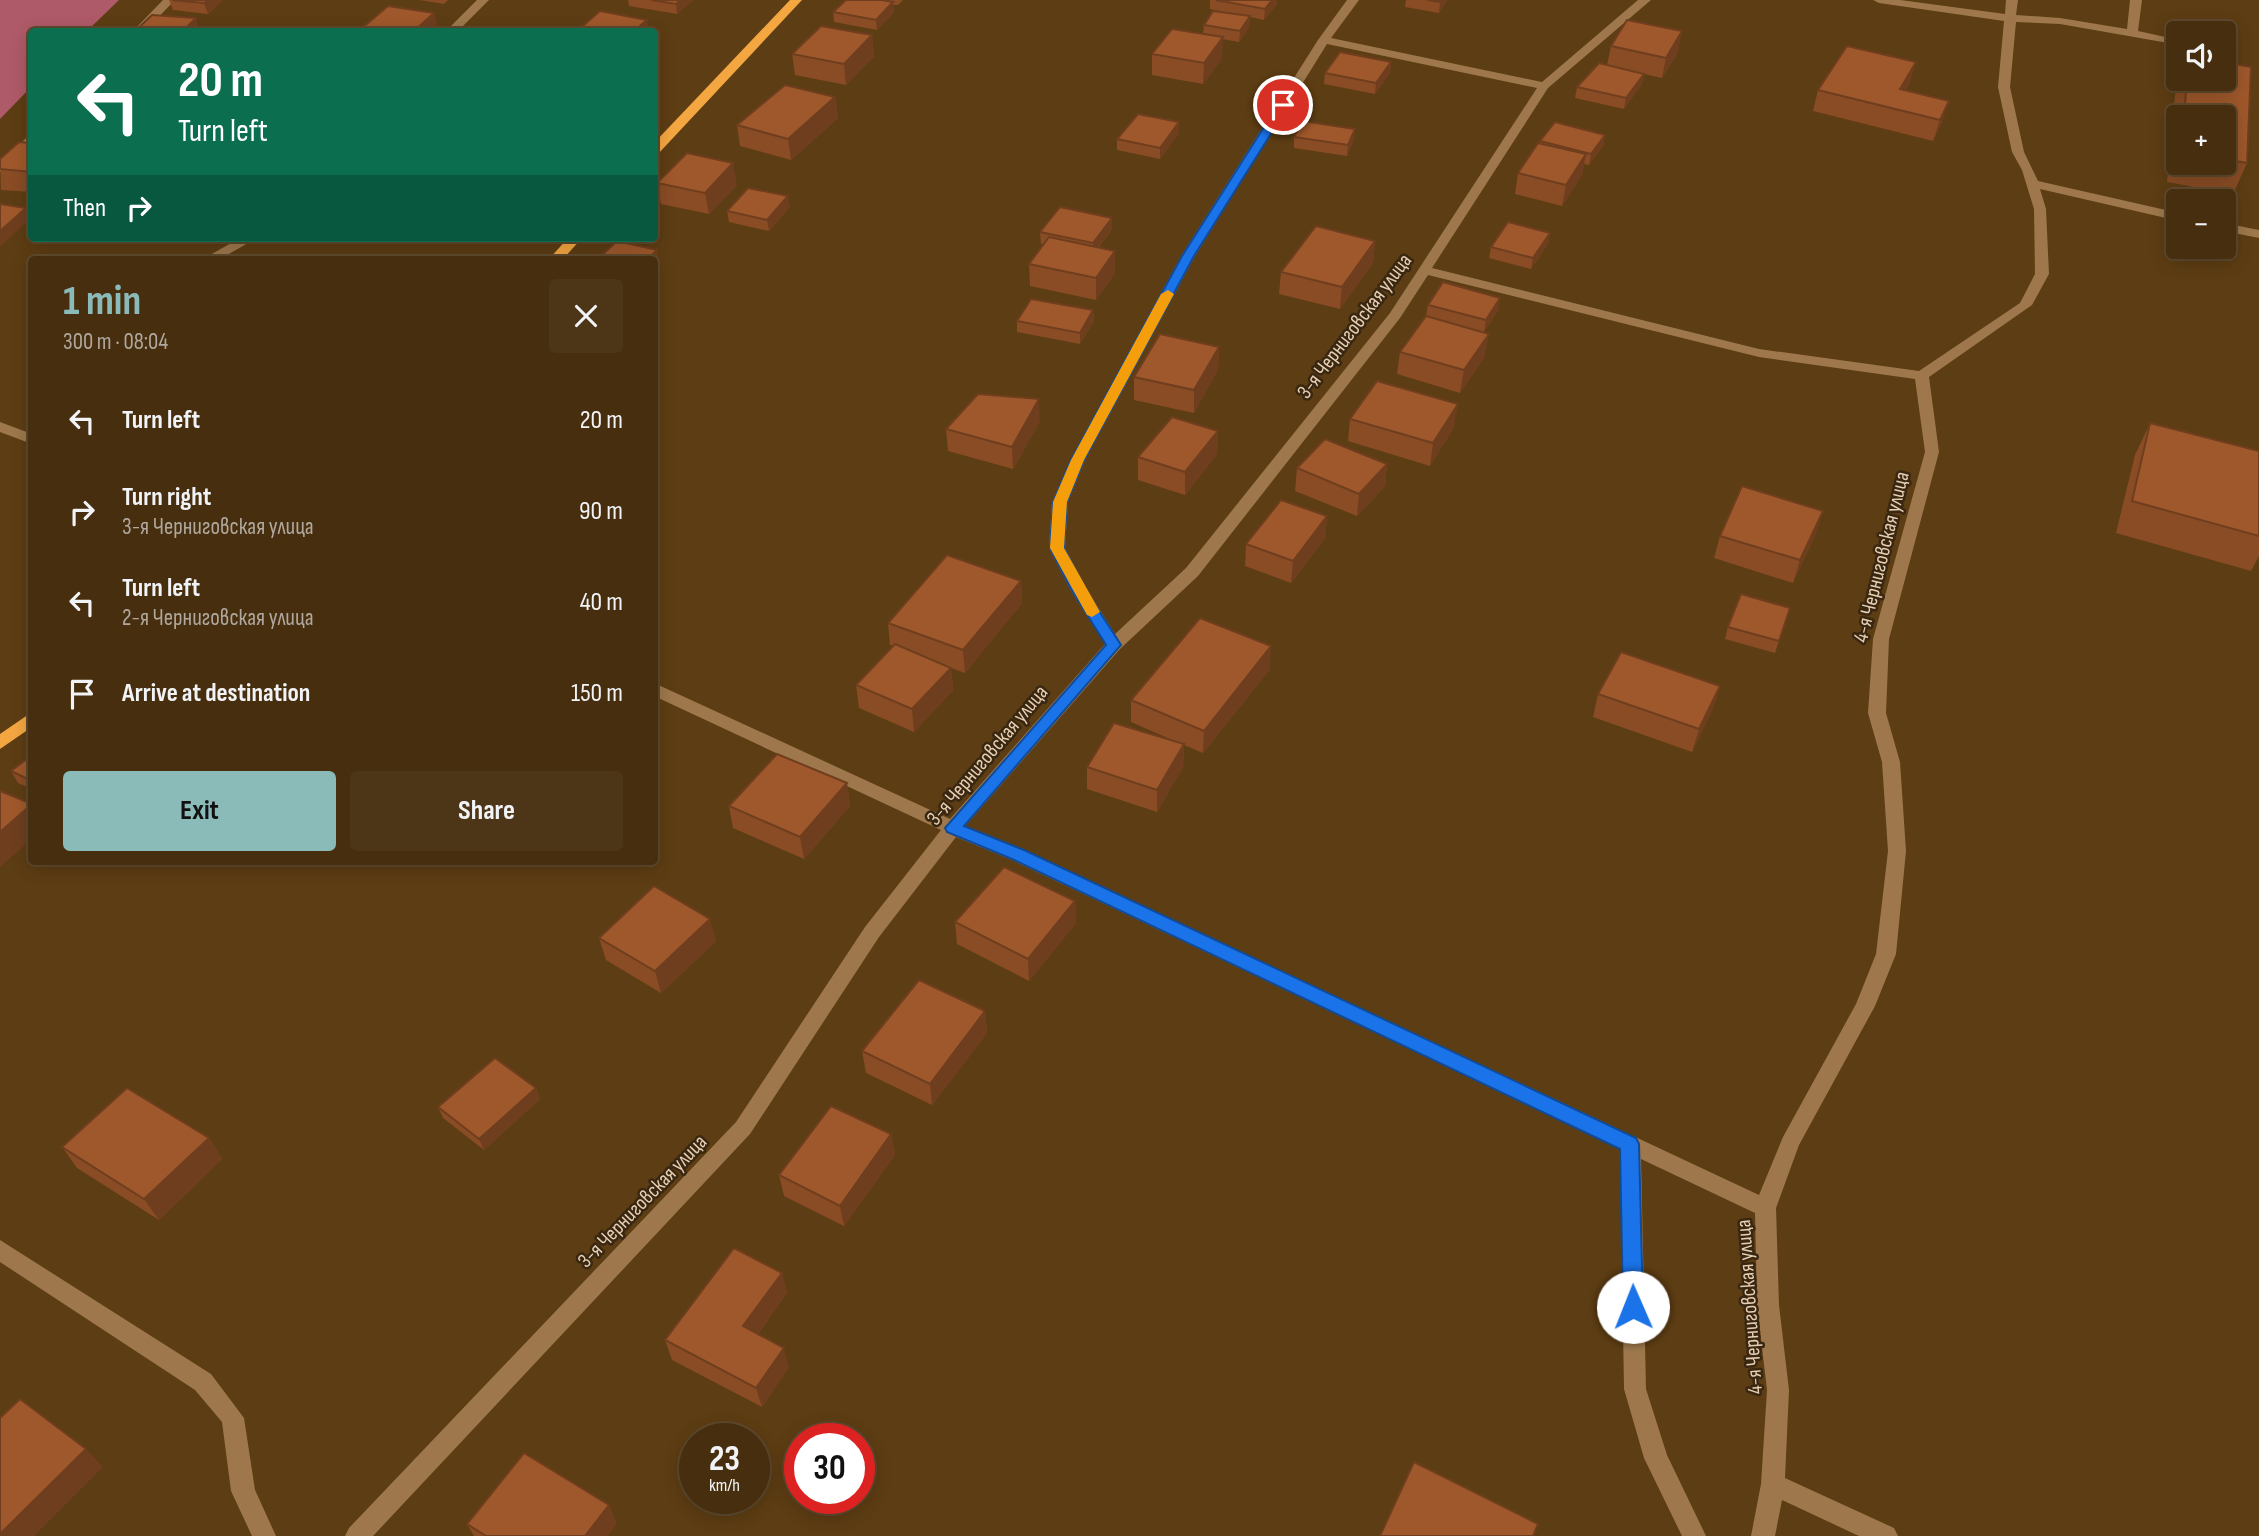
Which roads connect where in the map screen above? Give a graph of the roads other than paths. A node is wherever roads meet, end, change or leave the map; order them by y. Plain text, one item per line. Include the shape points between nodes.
1 (169, 0) edge
2 (483, 0) edge
3 (796, 0) edge
4 (1353, 0) edge
5 (1644, 0) edge
6 (1879, 0) edge
7 (2136, 0) edge
8 (2011, 8) edge
9 (141, 28) edge
10 (454, 28) edge
11 (2132, 34) junction
12 (1324, 40) junction
13 (2166, 40) edge
14 (1544, 86) junction
15 (28, 141) edge
16 (658, 147) edge
17 (0, 168) edge
18 (2033, 184) junction
19 (2166, 214) edge
20 (2236, 229) edge
21 (2259, 234) edge
22 (242, 242) edge
23 (571, 242) edge
24 (216, 256) edge
25 (559, 256) edge
26 (1424, 270) junction
27 (1922, 376) junction
28 (0, 427) edge
29 (28, 438) edge
30 (1114, 645) junction
31 (658, 691) edge
32 (28, 721) edge
33 (0, 743) edge
34 (953, 828) junction
35 (1630, 1144) junction
36 (1765, 1208) junction
37 (0, 1250) edge
38 (1773, 1484) junction
39 (264, 1536) edge
40 (357, 1536) edge
41 (1694, 1536) edge
42 (1763, 1536) edge
43 (1886, 1536) edge

1 - 9 street
2 - 10 street
3 - 16 main road
4 - 12 street
5 - 14 street, 3-я Черниговская улица
6 - 8 street via 1944,12
7 - 11 street
8 - 11 street
8 - 18 street via 2004,87 2018,152
11 - 13 street
12 - 14 street
12 - 30 street via 1188,256 1060,502 1057,548
14 - 26 street, 3-я Черниговская улица
15 - 17 street
18 - 19 street
18 - 27 street via 2040,209 2042,274 2025,305
20 - 21 street
22 - 24 street
23 - 25 main road
26 - 27 street via 1759,353
26 - 30 street, 3-я Черниговская улица via 1395,315 1192,572
27 - 36 street, 4-я Черниговская улица via 1932,452 1881,639 1877,713 1891,762 1897,851 1886,954 1865,1006 1790,1143
28 - 29 street
30 - 34 street, 3-я Черниговская улица
31 - 34 street
32 - 33 main road
34 - 35 street
34 - 40 street, 3-я Черниговская улица via 872,932 743,1128
35 - 36 street
35 - 41 street via 1635,1389 1656,1458
36 - 38 street, 4-я Черниговская улица via 1768,1306 1778,1390
37 - 39 street via 203,1382 233,1418 243,1491
38 - 42 street, 4-я Черниговская улица
38 - 43 street

